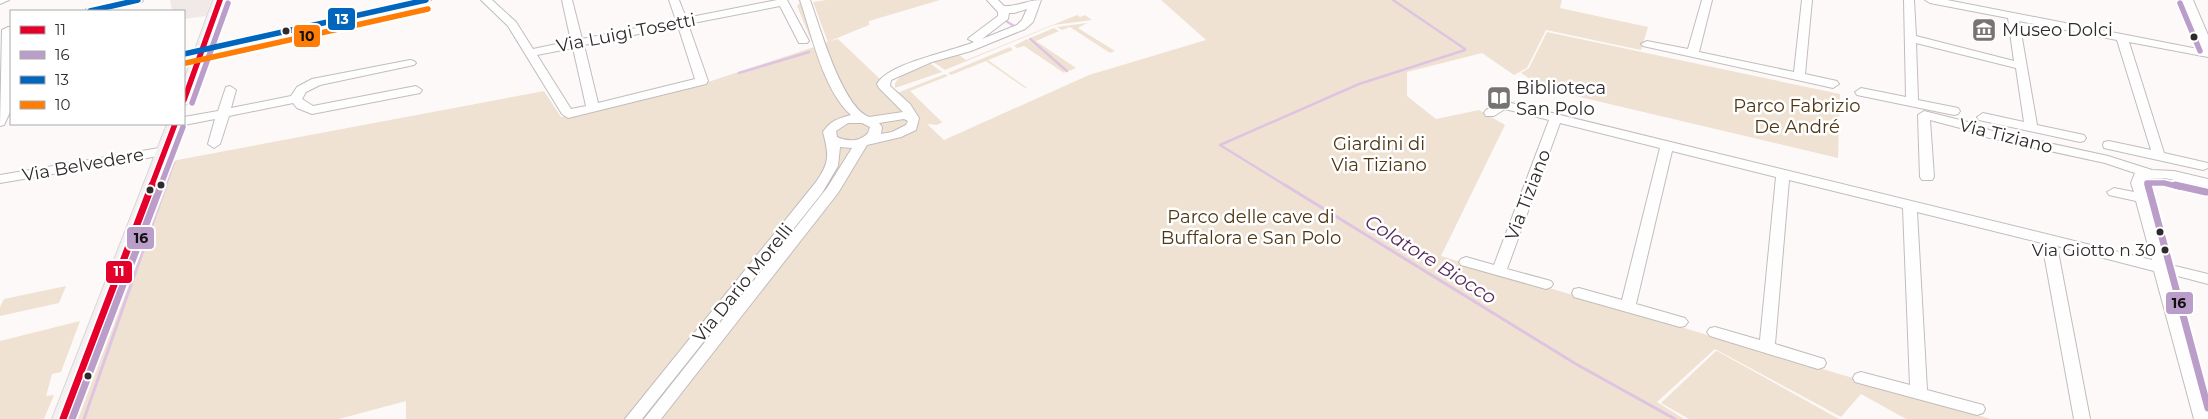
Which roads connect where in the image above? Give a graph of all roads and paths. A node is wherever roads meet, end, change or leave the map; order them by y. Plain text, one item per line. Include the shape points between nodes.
1 (4, 0) edge
2 (138, 0) edge
3 (220, 0) edge
4 (426, 0) edge
5 (486, 0) edge
6 (567, 0) edge
7 (674, 0) edge
8 (805, 0) edge
9 (992, 0) edge
10 (1707, 0) edge
11 (1807, 0) edge
12 (1909, 0) edge
13 (1930, 0) edge
14 (2188, 0) edge
15 (0, 1) edge
16 (782, 1) edge
17 (1036, 1) edge
18 (1002, 9) junction
19 (94, 10) edge
20 (2013, 16) junction
21 (682, 22) junction
22 (7, 31) edge
23 (2122, 37) junction
24 (1910, 38) junction
25 (803, 41) dead end
26 (578, 43) junction
27 (1647, 44) dead end
28 (2208, 48) edge
29 (202, 50) junction
30 (529, 53) junction
31 (185, 54) edge
32 (1693, 54) junction
33 (2208, 54) edge
34 (933, 58) junction
35 (410, 63) dead end
36 (2021, 66) junction
37 (1799, 77) junction
38 (1833, 84) dead end
39 (230, 90) dead end
40 (416, 90) dead end
41 (838, 90) junction
42 (1861, 92) dead end
43 (185, 97) edge
44 (6, 99) edge
45 (296, 99) junction
46 (900, 103) junction
47 (1912, 103) junction
48 (593, 108) junction
49 (1954, 111) dead end
50 (223, 113) junction
51 (1490, 113) dead end
52 (893, 117) junction
53 (1983, 117) dead end
54 (913, 118) junction
55 (1556, 118) junction
56 (866, 120) junction
57 (185, 121) edge
58 (0, 122) edge
59 (175, 125) edge
60 (835, 125) junction
61 (2031, 128) junction
62 (2080, 138) dead end
63 (831, 139) junction
64 (866, 141) junction
65 (214, 144) dead end
66 (2109, 145) dead end
67 (1667, 146) junction
68 (165, 150) junction
69 (2159, 157) junction
70 (2204, 166) dead end
71 (2148, 173) junction
72 (1783, 174) junction
73 (1927, 177) dead end
74 (0, 179) edge
75 (2208, 183) edge
76 (2114, 192) dead end
77 (2141, 198) junction
78 (1910, 206) junction
79 (2049, 240) junction
80 (1466, 262) dead end
81 (2161, 267) junction
82 (1499, 271) junction
83 (2208, 279) edge
84 (1546, 284) dead end
85 (1579, 293) dead end
86 (1628, 307) junction
87 (1680, 322) dead end
88 (1715, 332) dead end
89 (700, 347) junction
90 (1767, 348) junction
91 (1818, 363) dead end
92 (677, 375) junction
93 (1861, 378) dead end
94 (1920, 394) junction
95 (1977, 409) dead end
96 (63, 419) edge
97 (633, 419) edge
98 (652, 419) edge
99 (2082, 419) edge
100 (2202, 419) edge

1 - 15 street
2 - 19 street
3 - 29 main road
4 - 29 street
5 - 30 street via 512,24
6 - 26 street
7 - 21 street
8 - 41 street, Via Dario Morelli
9 - 18 street
10 - 32 street
11 - 37 street
12 - 24 street
13 - 20 street
14 - 28 street
16 - 21 street, Via Luigi Tosetti
16 - 25 street
17 - 18 street via 1014,10
17 - 34 street via 1024,26 973,47
18 - 34 street via 1004,17 989,30
20 - 23 street
20 - 36 street
21 - 26 street, Via Luigi Tosetti
21 - 48 street via 702,81
22 - 44 street
23 - 33 street
23 - 69 street
24 - 36 street
24 - 47 street
26 - 30 street, Via Luigi Tosetti
26 - 48 street
27 - 32 street
29 - 31 street
29 - 43 main road
30 - 48 street via 568,114
32 - 37 street
34 - 46 street via 886,78 884,86
35 - 45 street via 316,82 301,90
36 - 61 street
37 - 38 street
39 - 50 street
40 - 45 street via 312,110 300,105
41 - 56 street, Via Dario Morelli via 852,111
41 - 60 street, Via Dario Morelli via 839,115
42 - 47 street
44 - 58 street via 4,118
45 - 50 street
46 - 52 street via 900,112
46 - 54 street
47 - 49 street
50 - 57 street
50 - 65 street
51 - 55 street via 1503,105
52 - 54 street via 905,115
52 - 56 street
53 - 61 street
54 - 64 street via 914,124 905,131
55 - 67 street
55 - 82 street, Via Tiziano
56 - 60 street via 844,120
56 - 64 street via 876,128 874,135
59 - 68 main road
60 - 63 street, Via Dario Morelli via 829,132
61 - 62 street
63 - 64 street via 848,145
63 - 89 street, Via Dario Morelli via 836,150 829,173
64 - 89 street, Via Dario Morelli via 833,190
66 - 69 street
67 - 72 street
67 - 86 street
68 - 74 street, Via Belvedere
68 - 96 main road
69 - 70 street
71 - 73 street, Via Tiziano via 2116,162 1985,133 1924,115
71 - 75 street
71 - 77 street via 2140,176 2138,182
72 - 78 street
72 - 90 street
76 - 77 street
77 - 81 street
78 - 79 street
78 - 94 street
79 - 81 street
79 - 99 street
80 - 82 street
81 - 83 street
81 - 100 street
82 - 84 street
85 - 86 street
86 - 87 street
88 - 90 street
89 - 92 street, Via Dario Morelli
90 - 91 street
92 - 97 street, Via Dario Morelli
92 - 98 street, Via Dario Morelli
93 - 94 street
94 - 95 street

